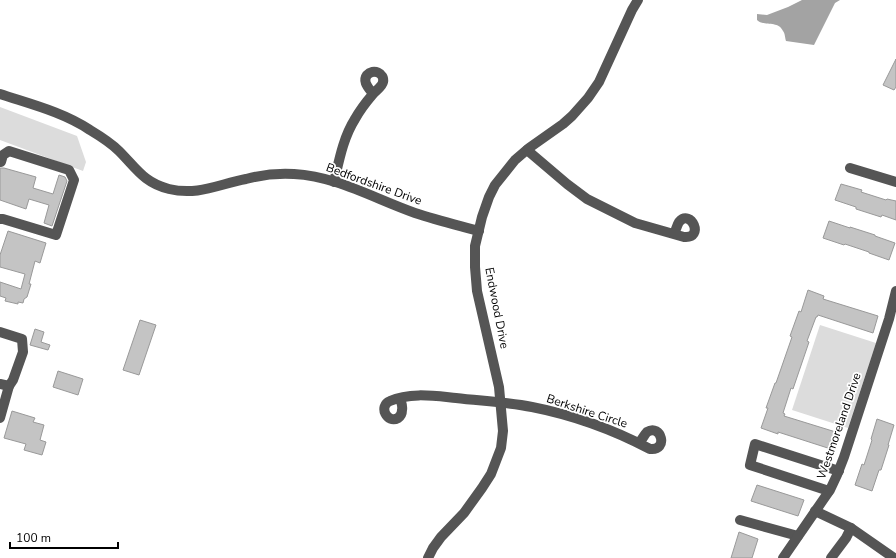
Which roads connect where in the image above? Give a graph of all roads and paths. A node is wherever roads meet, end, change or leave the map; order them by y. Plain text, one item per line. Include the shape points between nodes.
1 (638, 0) edge
2 (0, 94) edge
3 (373, 94) dead end
4 (527, 150) junction
5 (1, 162) edge
6 (850, 168) dead end
7 (334, 182) junction
8 (896, 182) edge
9 (0, 219) edge
10 (479, 230) junction
11 (674, 234) dead end
12 (896, 291) edge
13 (0, 332) edge
14 (4, 385) edge
15 (400, 398) dead end
16 (501, 403) junction
17 (0, 418) edge
18 (639, 443) dead end
19 (839, 470) junction
20 (829, 491) junction
21 (815, 511) junction
22 (740, 520) dead end
23 (851, 528) junction
24 (798, 536) junction
25 (428, 558) edge
26 (783, 558) edge
27 (831, 558) edge
28 (894, 558) edge

1 - 4 street, Endwood Drive via 600,82 572,116
2 - 7 street, Bedfordshire Drive via 72,119 107,141 153,184 169,189 184,192 203,190 245,179 294,174
3 - 7 street via 355,118 348,133
4 - 10 street, Endwood Drive via 515,160 495,185
4 - 11 street via 587,198 635,223
5 - 9 street via 3,155 9,152 69,170 74,180 56,235
6 - 8 street
7 - 10 street, Bedfordshire Drive via 426,217
10 - 16 street, Endwood Drive via 475,246 478,291
12 - 19 street, Westmoreland Drive
13 - 14 street via 22,339 23,352 13,380
14 - 17 street
15 - 16 street, Berkshire Circle via 432,396
16 - 18 street, Berkshire Circle via 567,415
16 - 25 street, Endwood Drive via 503,431 491,474 464,513 441,537
19 - 20 street, Westmoreland Drive
19 - 20 street via 755,444 750,465
20 - 21 street, Westmoreland Drive
21 - 23 street
21 - 24 street, Westmoreland Drive
22 - 24 street
23 - 27 street
23 - 28 street
24 - 26 street, Westmoreland Drive

